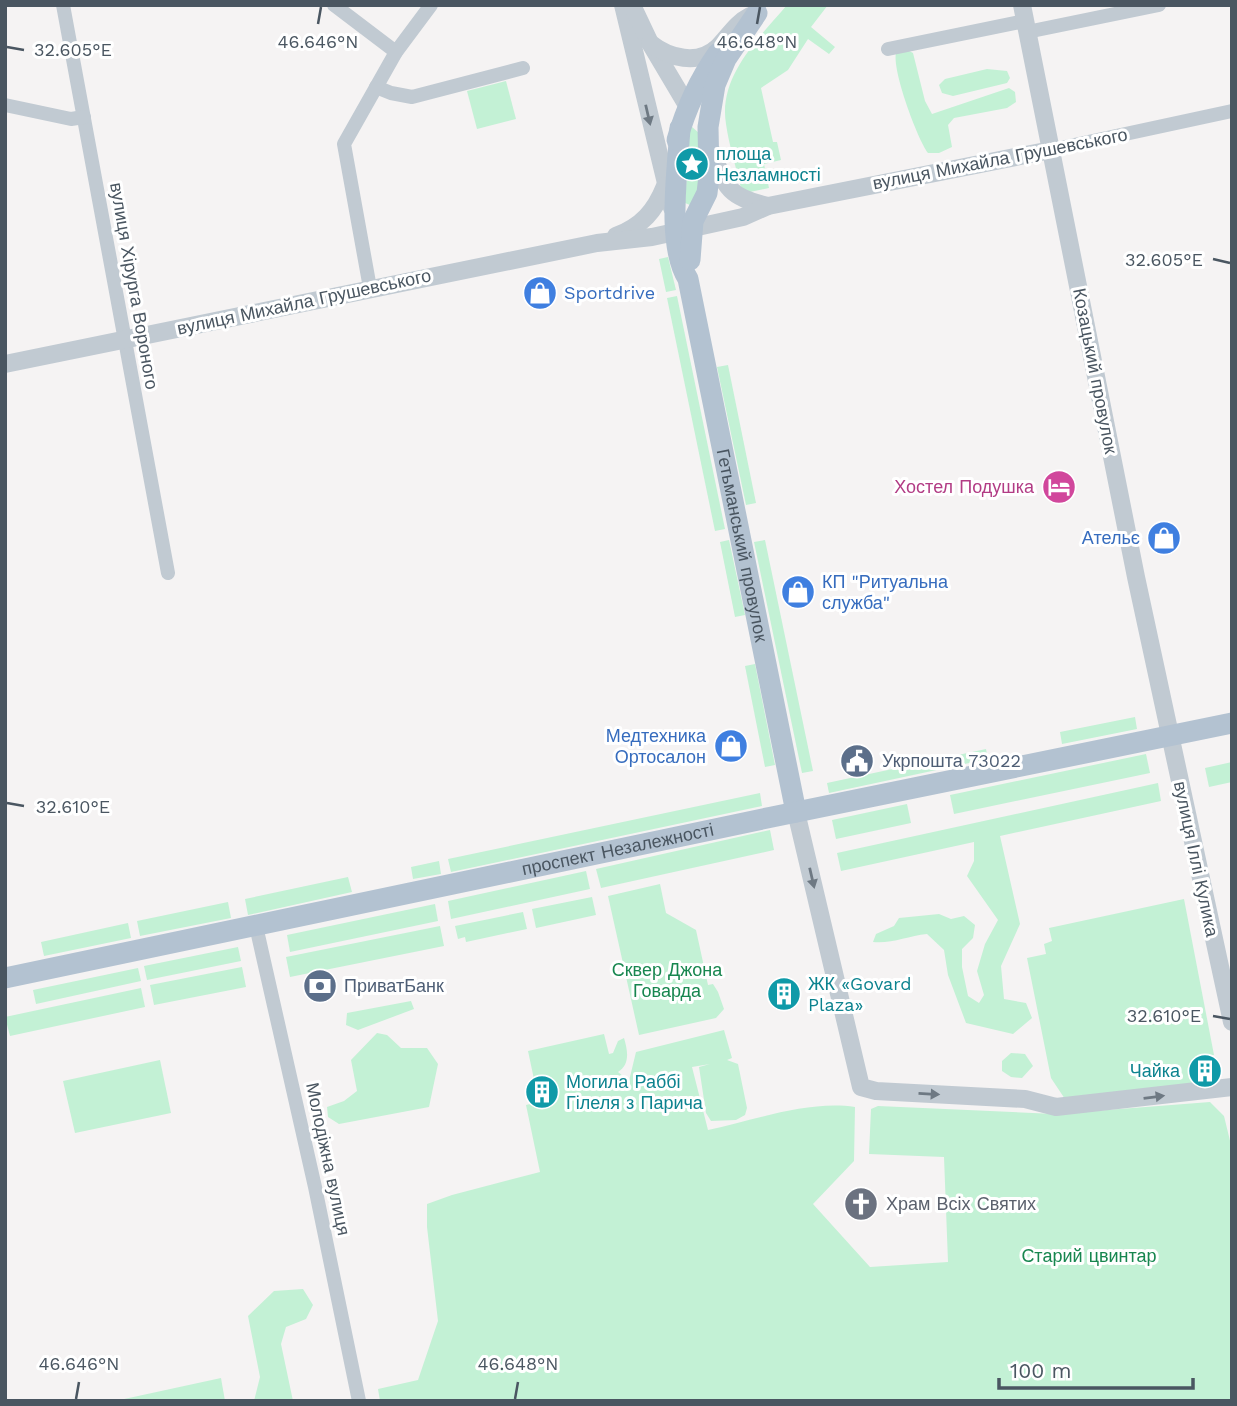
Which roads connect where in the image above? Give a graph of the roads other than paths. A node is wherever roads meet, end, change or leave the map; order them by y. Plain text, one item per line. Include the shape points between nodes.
1 (63, 5) edge
2 (334, 5) edge
3 (431, 5) edge
4 (623, 5) edge
5 (632, 5) edge
6 (1159, 5) edge
7 (760, 9) edge
8 (1025, 19) edge
9 (650, 43) junction
10 (888, 49) dead end
11 (396, 52) junction
12 (523, 68) dead end
13 (376, 87) junction
14 (5, 105) edge
15 (688, 107) junction
16 (1232, 111) edge
17 (84, 117) junction
18 (696, 130) junction
19 (1051, 150) junction
20 (768, 206) junction
21 (685, 226) junction
22 (630, 235) junction
23 (652, 237) junction
24 (370, 288) junction
25 (124, 339) junction
26 (5, 365) edge
27 (168, 573) dead end
28 (1232, 723) edge
29 (1169, 736) junction
30 (796, 812) junction
31 (256, 926) junction
32 (5, 978) edge
33 (1232, 1022) edge
34 (1232, 1087) edge
35 (359, 1401) edge

1 - 17 street, вулиця Хірурга Вороного
2 - 11 street
3 - 11 street
4 -> 21 street
5 - 9 street
6 - 8 street
7 - 9 street via 742,20 716,49 699,57 668,54
7 - 15 main road via 719,52
7 - 18 main road via 719,73
8 - 10 street
8 - 19 street, Козацький провулок
9 - 15 street
11 - 13 street
12 - 13 street via 412,97
13 - 24 street via 344,144
14 - 17 street via 71,119
15 - 18 main road
16 - 19 street, вулиця Михайла Грушевського
17 - 25 street, вулиця Хірурга Вороного
18 - 20 street via 731,191
18 - 21 main road
18 - 21 main road via 709,176 702,208
19 - 20 street, вулиця Михайла Грушевського
19 - 29 street, Козацький провулок
20 - 21 street via 737,218
21 - 22 street
21 - 22 street via 652,212
21 - 23 street
21 - 23 street via 667,243
21 - 30 main road, Гетьманський провулок via 688,279
22 - 23 street
22 - 24 street, вулиця Михайла Грушевського
24 - 25 street, вулиця Михайла Грушевського
25 - 26 street, вулиця Михайла Грушевського
25 - 27 street, вулиця Хірурга Вороного
28 - 29 main road, проспект Незалежності
29 - 30 main road, проспект Незалежності
29 - 33 street, вулиця Іллі Кулика
30 - 31 main road, проспект Незалежності
30 -> 34 street via 861,1087 1025,1099 1056,1107
31 - 32 main road, проспект Незалежності
31 - 35 street, Молодіжна вулиця

